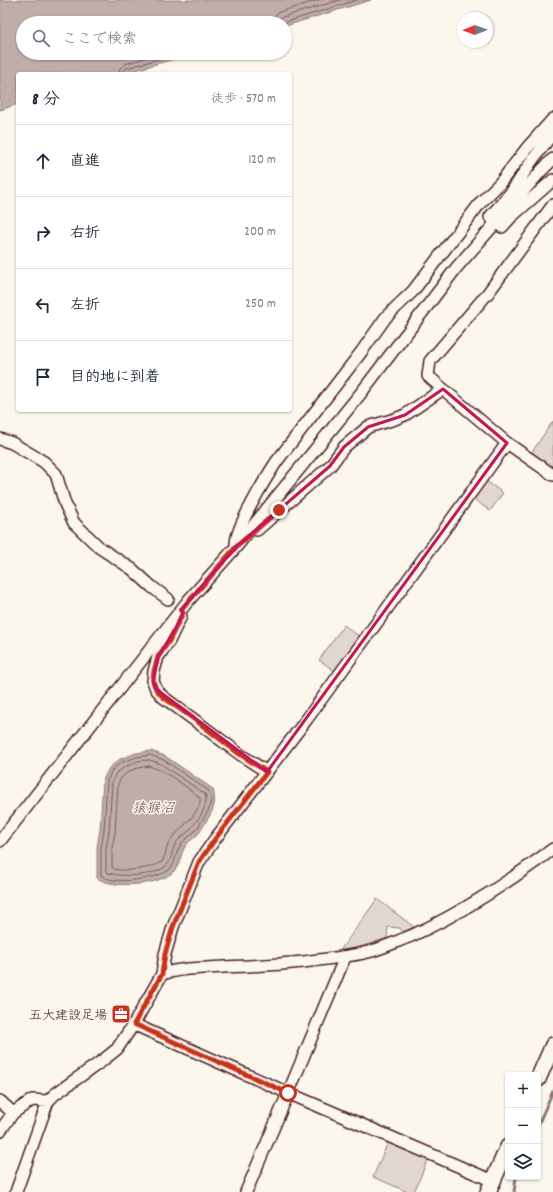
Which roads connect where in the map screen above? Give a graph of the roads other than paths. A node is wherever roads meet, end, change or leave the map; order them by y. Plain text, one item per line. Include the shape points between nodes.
1 (553, 119) edge
2 (553, 133) edge
3 (553, 159) edge
4 (553, 180) edge
5 (553, 205) edge
6 (496, 222) junction
7 (443, 389) junction
8 (0, 439) edge
9 (507, 443) junction
10 (553, 475) edge
11 (236, 547) junction
12 (168, 599) dead end
13 (181, 610) junction
14 (267, 772) junction
15 (0, 841) edge
16 (553, 849) edge
17 (346, 957) junction
18 (162, 974) junction
19 (134, 1024) junction
20 (553, 1045) edge
21 (541, 1072) edge
22 (288, 1093) junction
23 (48, 1100) junction
24 (0, 1101) edge
25 (13, 1113) junction
26 (0, 1130) edge
27 (505, 1154) edge
28 (490, 1187) edge
29 (16, 1192) edge
30 (246, 1192) edge

1 - 11 street via 500,184 481,202 413,292 386,317 276,461 243,523
2 - 6 street via 514,190 490,217
3 - 6 street
4 - 6 street via 502,227
5 - 7 street via 488,293 430,361 428,376
6 - 11 street via 457,266 361,393
7 - 9 street
7 - 11 street via 405,415 368,427 357,435 330,466
8 - 12 street via 12,443 44,462 56,474 74,523 100,548
9 - 10 street
9 - 14 street
11 - 13 street
13 - 14 street via 183,613 176,628 158,657 153,681 156,689 163,697
13 - 15 street
14 - 18 street via 199,862 173,927
16 - 17 street via 492,892 427,929 373,951
17 - 18 street via 189,969
17 - 22 street
18 - 19 street
19 - 22 street
19 - 23 street via 117,1049
20 - 21 street
22 - 28 street
22 - 30 street
23 - 25 street via 32,1100
23 - 29 street
24 - 25 street
25 - 26 street
27 - 28 street

